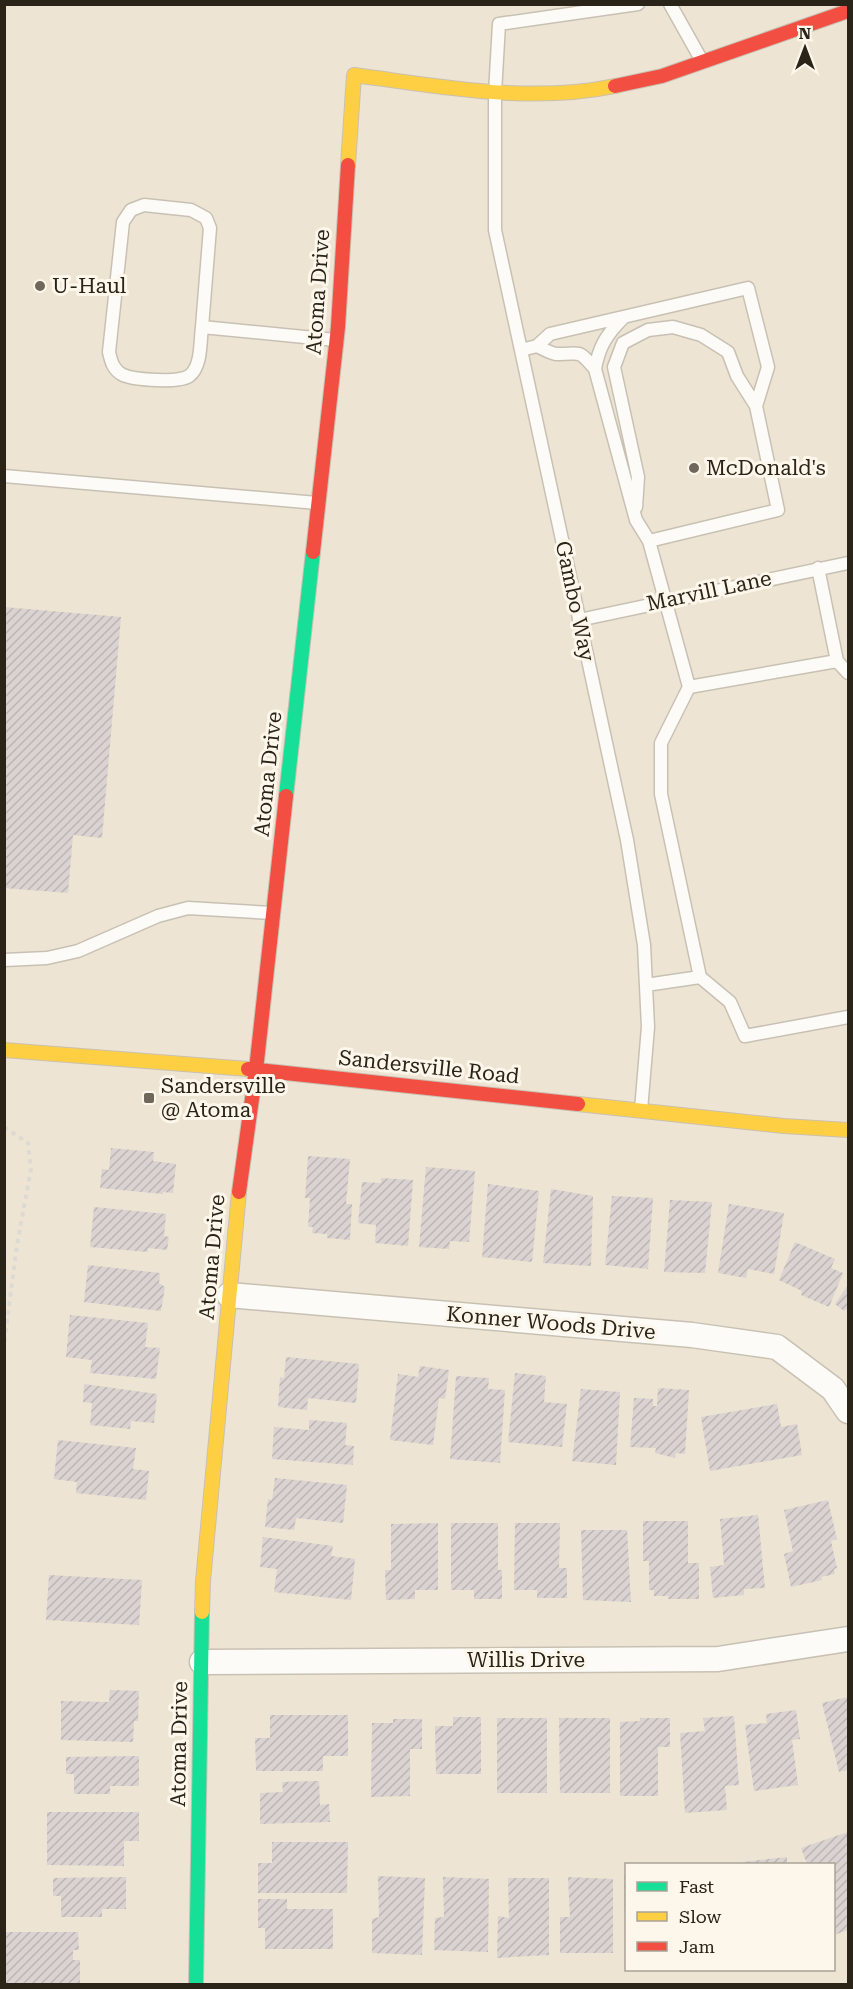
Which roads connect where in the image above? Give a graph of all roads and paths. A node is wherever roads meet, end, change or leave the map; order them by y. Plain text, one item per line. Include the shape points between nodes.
1 (638, 4) edge
2 (670, 4) edge
3 (849, 11) edge
4 (702, 62) junction
5 (495, 93) junction
6 (624, 318) junction
7 (202, 327) junction
8 (336, 340) junction
9 (537, 346) junction
10 (521, 350) junction
11 (595, 369) junction
12 (756, 406) junction
13 (4, 476) edge
14 (319, 503) junction
15 (636, 520) junction
16 (649, 541) junction
17 (845, 560) edge
18 (818, 567) junction
19 (666, 601) junction
20 (579, 620) junction
21 (837, 661) junction
22 (849, 673) edge
23 (689, 687) junction
24 (274, 913) junction
25 (4, 960) edge
26 (700, 977) junction
27 (646, 985) junction
28 (849, 1017) edge
29 (4, 1050) edge
30 (256, 1070) junction
31 (641, 1111) junction
32 (4, 1127) edge
33 (849, 1130) edge
34 (229, 1294) junction
35 (4, 1345) edge
36 (849, 1411) edge
37 (849, 1639) edge
38 (202, 1662) junction
39 (196, 1984) edge

1 - 5 lane, Gambo Way via 499,24
2 - 4 lane
3 - 4 street, Atoma Drive
4 - 5 street, Atoma Drive via 662,76 592,91
5 - 8 street, Atoma Drive via 354,75
5 - 10 lane, Gambo Way via 495,230
6 - 9 lane via 549,334
6 - 11 lane via 599,348
6 - 12 lane via 748,288 768,366
7 - 7 lane via 210,228 206,218 191,210 144,205 131,210 123,222 109,352 112,366 123,375 176,381 190,376 197,365
7 - 8 lane
8 - 14 street, Atoma Drive
9 - 10 lane
9 - 11 lane via 555,354 572,351 585,357
10 - 20 lane, Gambo Way
11 - 15 lane
12 - 15 lane via 737,376 728,352 701,335 673,327 648,330 623,344 614,366 638,477
12 - 16 lane via 778,510
13 - 14 lane
14 - 24 street, Atoma Drive
15 - 16 lane
16 - 19 lane
17 - 18 lane, Marvill Lane
18 - 19 lane, Marvill Lane
18 - 21 lane
19 - 20 lane, Marvill Lane
19 - 23 lane
20 - 27 lane, Gambo Way via 627,840 644,945
21 - 22 lane
21 - 23 lane
23 - 26 lane via 661,742 661,794
24 - 25 lane via 188,908 158,916 78,951 47,958
24 - 30 street, Atoma Drive
26 - 27 lane
26 - 28 lane via 730,1002 745,1036
27 - 31 lane, Gambo Way via 648,1027
29 - 30 street, Sandersville Road
30 - 31 street, Sandersville Road
30 - 34 street, Atoma Drive
31 - 33 street, Sandersville Road
32 - 35 path via 28,1143 31,1169
34 - 36 street, Konner Woods Drive via 692,1335 777,1347 833,1389
34 - 38 street, Atoma Drive via 203,1581
37 - 38 street, Willis Drive via 718,1659
38 - 39 street, Atoma Drive

